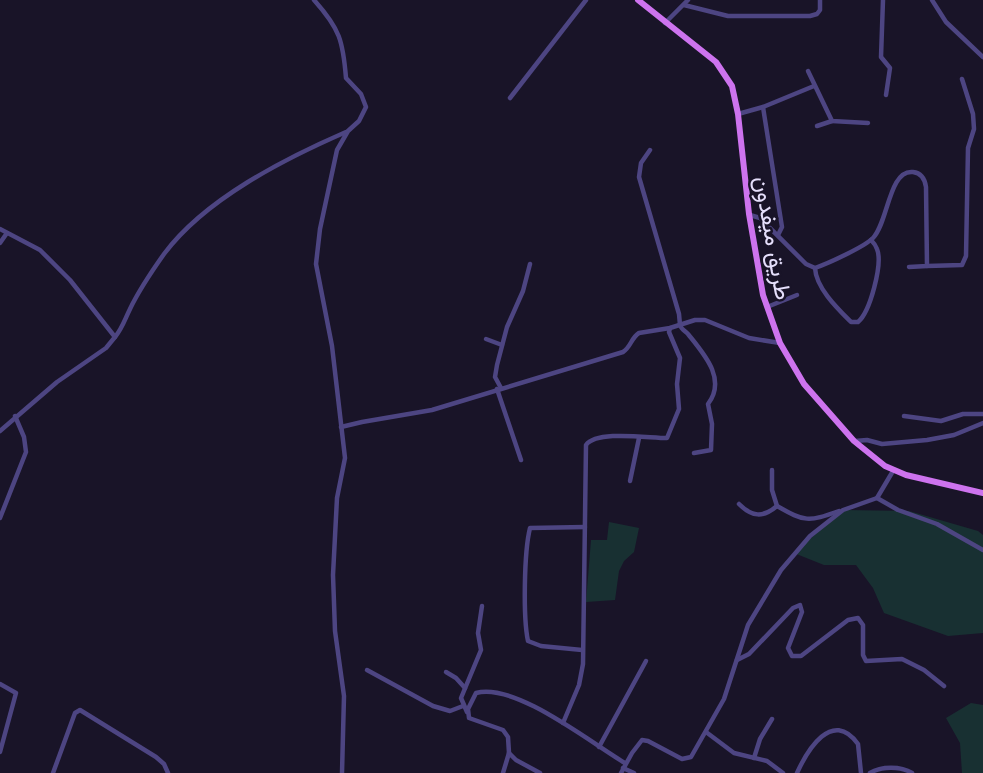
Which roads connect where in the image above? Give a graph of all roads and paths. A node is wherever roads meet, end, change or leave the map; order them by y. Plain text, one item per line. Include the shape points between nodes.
1 (314, 0) edge
2 (586, 0) edge
3 (638, 0) edge
4 (820, 0) edge
5 (883, 0) edge
6 (932, 0) edge
7 (686, 2) edge
8 (665, 23) junction
9 (983, 57) edge
10 (808, 71) dead end
11 (962, 79) dead end
12 (814, 86) junction
13 (886, 95) dead end
14 (510, 98) dead end
15 (763, 107) junction
16 (737, 114) junction
17 (832, 121) junction
18 (869, 123) dead end
19 (817, 126) dead end
20 (348, 131) junction
21 (650, 150) dead end
22 (749, 214) junction
23 (0, 229) edge
24 (8, 233) junction
25 (778, 235) junction
26 (871, 240) junction
27 (0, 243) edge
28 (530, 264) dead end
29 (926, 266) junction
30 (909, 267) dead end
31 (815, 268) junction
32 (797, 295) dead end
33 (767, 307) junction
34 (680, 325) junction
35 (670, 328) junction
36 (115, 337) junction
37 (486, 339) dead end
38 (780, 343) junction
39 (502, 345) junction
40 (499, 389) junction
41 (983, 414) edge
42 (15, 416) junction
43 (904, 416) dead end
44 (983, 423) edge
45 (341, 428) junction
46 (0, 431) edge
47 (639, 438) junction
48 (854, 441) junction
49 (694, 453) dead end
50 (521, 460) dead end
51 (772, 470) dead end
52 (893, 471) junction
53 (629, 481) dead end
54 (983, 493) edge
55 (877, 498) junction
56 (739, 504) dead end
57 (777, 506) junction
58 (843, 510) junction
59 (0, 518) edge
60 (585, 527) junction
61 (983, 550) edge
62 (482, 606) dead end
63 (582, 650) junction
64 (737, 660) junction
65 (646, 661) dead end
66 (367, 670) dead end
67 (446, 673) dead end
68 (0, 684) edge
69 (944, 686) dead end
70 (466, 689) junction
71 (463, 706) junction
72 (468, 713) junction
73 (772, 719) dead end
74 (563, 723) junction
75 (706, 732) junction
76 (599, 747) junction
77 (0, 752) edge
78 (509, 753) junction
79 (754, 758) junction
80 (623, 768) edge
81 (53, 773) edge
82 (168, 773) edge
83 (342, 773) edge
84 (503, 773) edge
85 (540, 773) edge
86 (634, 773) edge
87 (783, 773) edge
88 (797, 773) edge
89 (861, 773) edge
90 (870, 773) edge
91 (912, 773) edge

1 - 20 street via 343,43 346,78 365,100 365,111
2 - 14 street
3 - 8 main road, طريق ميفدون
4 - 7 street via 820,10 810,16 728,16
5 - 13 street via 881,57 890,68
6 - 9 street via 946,22
7 - 8 street
8 - 16 main road, طريق ميفدون via 722,68 732,86
10 - 12 street
11 - 29 street via 974,129 968,148 966,256 962,265
12 - 15 street
12 - 17 street
15 - 16 street
15 - 25 street via 782,227
16 - 22 main road, طريق ميفدون
17 - 18 street
17 - 19 street
20 - 36 street via 273,166 188,228 164,254
20 - 45 street via 334,159 316,264
21 - 34 street via 639,177
22 - 25 street
22 - 33 main road, طريق ميفدون
23 - 24 street
24 - 27 street
24 - 36 street via 35,246 50,260
25 - 31 street
26 - 29 street via 897,180 905,173 918,173 926,187
26 - 31 street
26 - 31 street via 878,251 878,264 868,309 858,322 851,322 841,312
28 - 39 street
29 - 30 street
32 - 33 street
33 - 38 main road, طريق ميفدون
34 - 35 street
34 - 38 street via 705,320 749,338
34 - 49 street via 709,363 717,386 708,404 711,450
35 - 40 street via 639,333 623,352
35 - 47 street via 680,358 679,409 667,438
36 - 42 street
37 - 39 street
38 - 48 main road, طريق ميفدون via 804,384
39 - 40 street via 495,377
40 - 45 street via 432,410
40 - 50 street
41 - 43 street via 941,421
42 - 46 street
42 - 59 street via 26,452
44 - 48 street via 927,440
45 - 83 street via 345,458 337,498 333,575 344,695
47 - 53 street
47 - 60 street via 606,436 593,438 586,445
48 - 52 main road, طريق ميفدون
51 - 57 street
52 - 54 main road, طريق ميفدون
52 - 55 street
55 - 58 street
55 - 61 street
56 - 57 street via 757,515
57 - 58 street via 804,520
58 - 64 street via 810,536 772,583 748,625
60 - 63 street
60 - 63 street via 530,528 527,564 528,641
62 - 70 street via 481,650
63 - 74 street via 579,685
64 - 69 street via 800,605 802,612 788,648 792,656 801,656 848,620 858,618 863,625 866,661 901,659
64 - 75 street
65 - 76 street
66 - 71 street via 433,706 450,711
67 - 70 street
68 - 77 street via 13,690 16,697
70 - 71 street
71 - 72 street
72 - 74 street via 476,693 485,692 524,702
72 - 78 street via 473,721 503,730
73 - 79 street
74 - 76 street
75 - 79 street via 734,752
75 - 80 street via 688,759 642,740
76 - 80 street
78 - 84 street
78 - 85 street
79 - 87 street
80 - 86 street
81 - 82 street via 80,710 156,757
88 - 89 street via 816,740 834,731 858,744
90 - 91 street via 901,768

